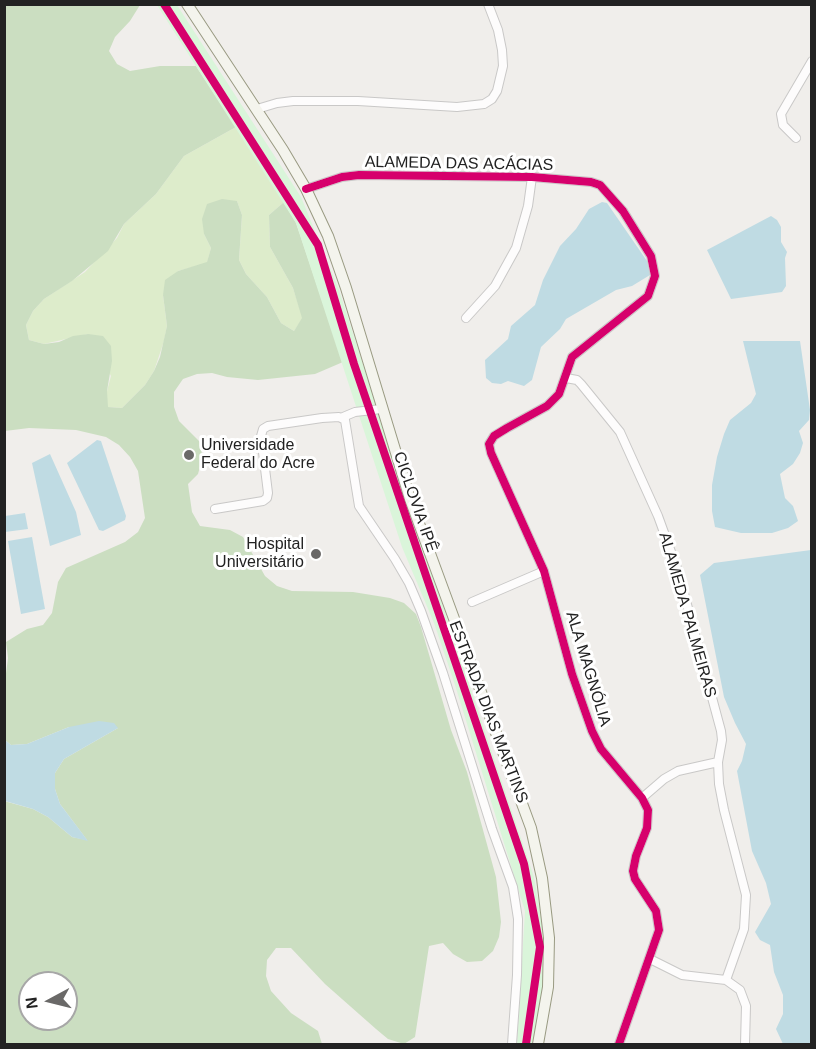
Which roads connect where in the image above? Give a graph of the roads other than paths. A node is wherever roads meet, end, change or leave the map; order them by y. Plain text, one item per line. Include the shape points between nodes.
1 (187, 4) edge
2 (488, 4) edge
3 (812, 61) edge
4 (257, 109) junction
5 (796, 138) dead end
6 (532, 177) junction
7 (306, 189) junction
8 (466, 318) dead end
9 (566, 378) junction
10 (381, 409) junction
11 (343, 417) junction
12 (495, 461) joint
13 (215, 509) dead end
14 (544, 571) junction
15 (472, 602) dead end
16 (718, 762) junction
17 (642, 798) junction
18 (650, 959) junction
19 (726, 980) junction
20 (512, 1044) edge
21 (538, 1044) edge
22 (619, 1044) edge
23 (745, 1044) edge

1 - 4 street, ESTRADA DIAS MARTINS
2 - 4 street via 498,30 503,66 498,91 484,104 293,101
3 - 5 street via 782,114 783,125
4 - 7 street, ESTRADA DIAS MARTINS
6 - 7 street, ALAMEDA DAS ACÁCIAS via 359,175
6 - 8 street via 516,248 495,286
6 - 9 street, ALAMEDA DAS ACÁCIAS via 600,185 623,211 654,266 648,296 572,357
7 - 10 street, ESTRADA DIAS MARTINS via 341,272
9 - 12 street, ALAMEDA DAS ACÁCIAS via 559,394 547,406 494,436 489,444
9 - 16 street, ALAMEDA PALMEIRAS via 581,384 620,432 658,516 678,571 721,731
10 - 11 street
10 - 21 street, ESTRADA DIAS MARTINS via 431,561 531,828 549,938 548,987
11 - 13 street via 263,429 267,498
11 - 20 street via 359,506 395,559 421,611 511,880 518,919
12 - 14 street, ALA MAGNÓLIA
14 - 15 street
14 - 17 street, ALA MAGNÓLIA via 585,716 601,749
16 - 17 street via 678,771
16 - 19 street, ALAMEDA PALMEIRAS via 724,810 746,895 744,929
17 - 18 street, ALA MAGNÓLIA via 648,810 647,828 633,871 659,922
18 - 19 street via 682,975
18 - 22 street, ALA MAGNÓLIA
19 - 23 street via 741,990 744,998

